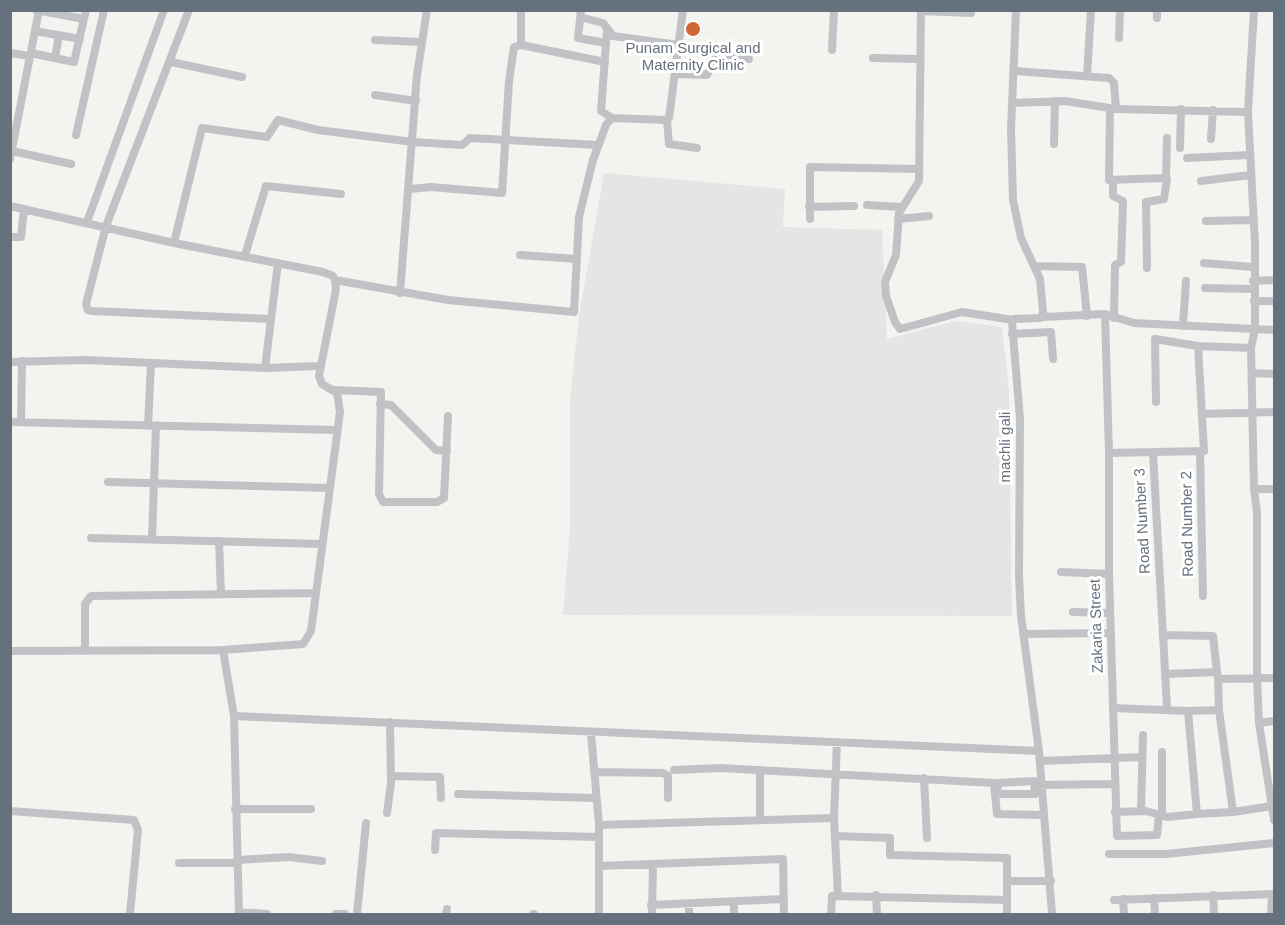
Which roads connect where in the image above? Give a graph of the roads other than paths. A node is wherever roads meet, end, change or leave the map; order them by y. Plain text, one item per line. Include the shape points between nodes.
1 (104, 10) edge
2 (164, 10) edge
3 (189, 10) edge
4 (427, 10) edge
5 (522, 10) edge
6 (683, 10) edge
7 (834, 10) edge
8 (971, 10) edge
9 (1016, 10) edge
10 (1091, 10) edge
11 (1120, 10) edge
12 (1254, 10) edge
13 (38, 11) edge
14 (921, 11) edge
15 (580, 14) edge
16 (85, 15) edge
17 (607, 30) junction
18 (35, 31) junction
19 (59, 35) junction
20 (1119, 38) dead end
21 (80, 39) junction
22 (375, 40) dead end
23 (422, 42) junction
24 (606, 43) junction
25 (521, 45) junction
26 (679, 45) junction
27 (832, 50) dead end
28 (10, 53) edge
29 (30, 54) junction
30 (55, 58) junction
31 (873, 58) dead end
32 (749, 59) dead end
33 (920, 59) junction
34 (171, 62) junction
35 (605, 62) junction
36 (1015, 71) junction
37 (676, 74) junction
38 (1086, 76) junction
39 (242, 77) dead end
40 (375, 95) dead end
41 (416, 101) junction
42 (1055, 101) junction
43 (1012, 103) junction
44 (1113, 108) junction
45 (1181, 109) junction
46 (1213, 110) junction
47 (1248, 112) junction
48 (612, 118) junction
49 (667, 120) junction
50 (76, 135) dead end
51 (1167, 138) dead end
52 (506, 139) junction
53 (1211, 139) dead end
54 (413, 142) junction
55 (1054, 144) dead end
56 (598, 145) junction
57 (698, 148) dead end
58 (1180, 148) dead end
59 (11, 155) edge
60 (1249, 155) junction
61 (1187, 158) dead end
62 (72, 164) dead end
63 (919, 169) junction
64 (1250, 175) junction
65 (1164, 179) junction
66 (1113, 180) junction
67 (1201, 181) dead end
68 (410, 189) junction
69 (341, 194) dead end
70 (867, 205) dead end
71 (10, 206) edge
72 (854, 206) dead end
73 (809, 207) junction
74 (901, 207) junction
75 (24, 209) junction
76 (929, 216) dead end
77 (810, 219) dead end
78 (897, 219) junction
79 (1252, 220) junction
80 (1206, 221) dead end
81 (87, 222) junction
82 (106, 226) junction
83 (10, 237) edge
84 (174, 243) junction
85 (245, 255) junction
86 (520, 255) dead end
87 (577, 260) junction
88 (278, 263) junction
89 (1204, 263) dead end
90 (1035, 266) junction
91 (1253, 267) junction
92 (1147, 268) dead end
93 (335, 280) junction
94 (1275, 280) edge
95 (1186, 281) dead end
96 (1253, 285) junction
97 (1204, 288) dead end
98 (400, 292) junction
99 (1254, 301) junction
100 (1275, 301) edge
101 (1087, 316) junction
102 (1110, 316) junction
103 (1042, 317) junction
104 (271, 319) junction
105 (1013, 320) junction
106 (1183, 326) junction
107 (1255, 329) junction
108 (1275, 330) edge
109 (1012, 334) junction
110 (1198, 346) junction
111 (1251, 348) junction
112 (1053, 359) dead end
113 (22, 361) junction
114 (10, 362) edge
115 (151, 363) junction
116 (319, 366) junction
117 (265, 368) junction
118 (1252, 373) junction
119 (1275, 374) edge
120 (333, 390) junction
121 (1156, 402) dead end
122 (380, 404) junction
123 (1254, 412) junction
124 (1275, 412) edge
125 (1202, 414) junction
126 (448, 416) dead end
127 (10, 422) edge
128 (21, 422) junction
129 (152, 426) junction
130 (336, 429) junction
131 (1200, 451) junction
132 (447, 452) junction
133 (1153, 452) junction
134 (1109, 453) junction
135 (108, 482) dead end
136 (153, 482) junction
137 (329, 488) junction
138 (1254, 489) junction
139 (1275, 489) edge
140 (91, 538) dead end
141 (152, 539) junction
142 (219, 541) junction
143 (322, 544) junction
144 (1061, 572) dead end
145 (1108, 574) junction
146 (316, 593) junction
147 (221, 594) junction
148 (1203, 596) dead end
149 (1073, 612) dead end
150 (1109, 613) junction
151 (1023, 633) junction
152 (1111, 633) junction
153 (1163, 635) junction
154 (223, 650) junction
155 (10, 651) edge
156 (85, 651) junction
157 (1166, 674) junction
158 (1217, 675) junction
159 (1257, 678) junction
160 (1275, 678) edge
161 (1113, 708) junction
162 (1167, 708) junction
163 (1219, 710) junction
164 (1188, 711) junction
165 (234, 716) junction
166 (1275, 721) edge
167 (390, 722) junction
168 (1259, 723) junction
169 (591, 733) junction
170 (1143, 735) dead end
171 (837, 742) junction
172 (1040, 750) junction
173 (1162, 752) dead end
174 (1114, 757) junction
175 (1142, 757) junction
176 (1040, 761) junction
177 (674, 770) dead end
178 (760, 770) junction
179 (1270, 771) edge
180 (594, 772) junction
181 (836, 774) junction
182 (391, 776) junction
183 (924, 778) junction
184 (1114, 784) junction
185 (1038, 785) junction
186 (996, 786) junction
187 (458, 794) dead end
188 (441, 798) dead end
189 (596, 798) junction
190 (668, 798) dead end
191 (1272, 806) junction
192 (236, 809) junction
193 (311, 809) dead end
194 (10, 811) edge
195 (1141, 811) junction
196 (1115, 812) junction
197 (1233, 812) junction
198 (387, 813) dead end
199 (1197, 814) junction
200 (1044, 815) junction
201 (1161, 816) junction
202 (760, 818) junction
203 (834, 818) junction
204 (1275, 820) edge
205 (366, 823) dead end
206 (598, 825) junction
207 (836, 836) junction
208 (598, 837) junction
209 (927, 838) dead end
210 (1275, 843) edge
211 (435, 850) dead end
212 (1109, 854) dead end
213 (322, 861) dead end
214 (237, 862) junction
215 (179, 863) dead end
216 (653, 864) junction
217 (598, 867) junction
218 (1008, 881) junction
219 (1051, 881) junction
220 (1274, 894) edge
221 (876, 895) junction
222 (1213, 895) junction
223 (838, 896) junction
224 (1154, 898) junction
225 (783, 899) junction
226 (1007, 900) junction
227 (734, 902) junction
228 (688, 904) junction
229 (652, 910) edge
230 (239, 913) edge
231 (130, 915) edge
232 (267, 915) edge
233 (336, 915) edge
234 (345, 915) edge
235 (357, 915) edge
236 (599, 915) edge
237 (689, 915) edge
238 (734, 915) edge
239 (784, 915) edge
240 (831, 915) edge
241 (877, 915) edge
242 (1007, 915) edge
243 (1052, 915) edge
244 (1124, 915) edge
245 (1155, 915) edge
246 (1214, 915) edge
247 (1271, 915) edge

1 - 50 street
2 - 81 street
3 - 34 street
4 - 23 street
5 - 25 street
6 - 26 street
7 - 27 street
8 - 14 street
9 - 36 street
10 - 38 street
11 - 20 street
12 - 47 street
13 - 16 street
13 - 18 street
14 - 33 street
15 - 17 street via 601,22
15 - 24 street via 579,39
16 - 21 street
17 - 24 street
17 - 26 street via 613,36
18 - 19 street
18 - 29 street
19 - 21 street
19 - 30 street
21 - 30 street via 74,62
22 - 23 street
23 - 41 street
24 - 35 street
25 - 35 street
25 - 52 street via 513,48
26 - 37 street
28 - 29 street
29 - 30 street
29 - 59 street
31 - 33 street
32 - 37 street via 717,55 707,75
33 - 63 street
34 - 39 street
34 - 82 street
35 - 48 street via 601,111
36 - 38 street
36 - 43 street
37 - 49 street
38 - 44 street via 1112,79
40 - 41 street
41 - 54 street
42 - 43 street
42 - 44 street
42 - 55 street
43 - 90 street via 1013,200 1021,238
44 - 45 street
44 - 66 street via 1108,178
45 - 46 street
45 - 58 street
46 - 47 street
46 - 53 street
47 - 60 street
48 - 49 street
48 - 56 street
49 - 57 street via 669,144
51 - 65 street
52 - 54 street via 469,138 462,145
52 - 56 street
52 - 68 street via 502,192
54 - 68 street
54 - 84 street via 318,130 278,120 267,137 202,128
56 - 87 street via 579,217
59 - 62 street
60 - 61 street
60 - 64 street
63 - 73 street via 810,167
63 - 74 street via 917,186
64 - 67 street
64 - 79 street
65 - 66 street
65 - 92 street via 1164,199 1146,202
66 - 102 street, Zakaria Street via 1113,195 1123,201 1121,262 1114,265
68 - 98 street
69 - 85 street via 266,186
70 - 74 street
71 - 75 street
72 - 73 street
73 - 77 street
74 - 78 street
75 - 81 street
75 - 83 street via 21,237
76 - 78 street
78 - 105 street via 896,255 884,286 898,328 962,312
79 - 80 street
79 - 91 street
81 - 82 street
82 - 84 street
82 - 104 street via 86,298 88,310
84 - 85 street
85 - 88 street
86 - 87 street
87 - 98 street via 574,312
88 - 93 street via 323,272
88 - 104 street
89 - 91 street
90 - 101 street via 1082,267
90 - 103 street via 1040,279
91 - 96 street
93 - 98 street
93 - 116 street
94 - 96 street
95 - 106 street
96 - 97 street
96 - 99 street
99 - 100 street
99 - 107 street
101 - 102 street
101 - 103 street
102 - 106 street via 1134,323
102 - 134 street, Zakaria Street
103 - 105 street
104 - 117 street
105 - 109 street, machli gali
106 - 107 street
107 - 108 street
107 - 111 street
109 - 112 street via 1051,332
109 - 151 street, machli gali via 1020,418 1019,576
110 - 111 street
110 - 121 street via 1155,340
110 - 125 street
111 - 118 street
113 - 114 street
113 - 115 street
113 - 128 street
115 - 117 street
115 - 129 street
116 - 117 street
116 - 120 street via 320,381
118 - 119 street
118 - 123 street
120 - 122 street via 381,392
120 - 130 street via 340,401
122 - 132 street via 391,405 435,450
122 - 132 street via 381,501 440,501 446,495
123 - 124 street
123 - 125 street
123 - 138 street
125 - 131 street via 1204,451
126 - 132 street
127 - 128 street
128 - 129 street
129 - 130 street
129 - 136 street
130 - 137 street
131 - 133 street, Road Number 3
131 - 148 street, Road Number 2
133 - 134 street
133 - 153 street, Road Number 3
134 - 145 street, Zakaria Street
135 - 136 street
136 - 137 street
136 - 141 street
137 - 143 street
138 - 139 street
138 - 159 street
140 - 141 street
141 - 142 street
142 - 143 street
142 - 147 street
143 - 146 street
144 - 145 street
145 - 150 street, Zakaria Street
146 - 147 street
146 - 154 street via 311,631 303,644
147 - 156 street via 91,596 85,604
149 - 150 street
150 - 152 street, Zakaria Street
151 - 152 street
151 - 172 street, machli gali
152 - 161 street, Zakaria Street
153 - 157 street, Road Number 3
153 - 158 street via 1213,636
154 - 156 street
154 - 165 street
155 - 156 street
157 - 158 street
157 - 162 street, Road Number 3
158 - 159 street
158 - 163 street
159 - 160 street
159 - 168 street
161 - 162 street
161 - 174 street, Zakaria Street
162 - 164 street
163 - 164 street
163 - 197 street
164 - 199 street
165 - 167 street
165 - 192 street
166 - 168 street
167 - 169 street
167 - 182 street
168 - 179 street
169 - 171 street
169 - 180 street
170 - 175 street
171 - 172 street
171 - 181 street
172 - 176 street, machli gali
173 - 201 street
174 - 175 street
174 - 176 street
174 - 184 street, Zakaria Street
175 - 195 street
176 - 185 street, machli gali
177 - 178 street
178 - 181 street
178 - 202 street
179 - 191 street
180 - 189 street
180 - 190 street via 663,773 668,776
181 - 183 street
181 - 203 street
182 - 188 street via 440,777
182 - 198 street
183 - 186 street
183 - 209 street
184 - 185 street
184 - 196 street, Zakaria Street
185 - 186 street via 1034,781
185 - 186 street via 1035,794 998,795
185 - 200 street, machli gali
186 - 200 street via 997,814
187 - 189 street
189 - 206 street
191 - 197 street
191 - 204 street
192 - 193 street
192 - 214 street
194 - 231 street via 134,820 138,830
195 - 196 street
195 - 201 street
196 - 201 street, Zakaria Street via 1116,834 1120,837 1157,835
197 - 199 street
199 - 201 street
200 - 219 street, machli gali
202 - 203 street
202 - 206 street
203 - 207 street
205 - 235 street
206 - 208 street
207 - 218 street via 890,838 890,855 1007,858
207 - 223 street
208 - 211 street via 436,832
208 - 217 street
210 - 212 street via 1166,854
213 - 214 street via 289,857
214 - 215 street
214 - 230 street
216 - 217 street
216 - 225 street via 783,858
216 - 229 street
217 - 236 street
218 - 219 street
218 - 226 street
219 - 243 street, machli gali
220 - 222 street
220 - 247 street
221 - 223 street
221 - 226 street
221 - 241 street
222 - 224 street
222 - 246 street
223 - 240 street via 832,896
224 - 244 street via 1119,900
224 - 245 street
225 - 227 street
225 - 239 street
226 - 242 street
227 - 228 street
227 - 238 street
228 - 229 street
228 - 237 street
230 - 232 street
233 - 234 street

